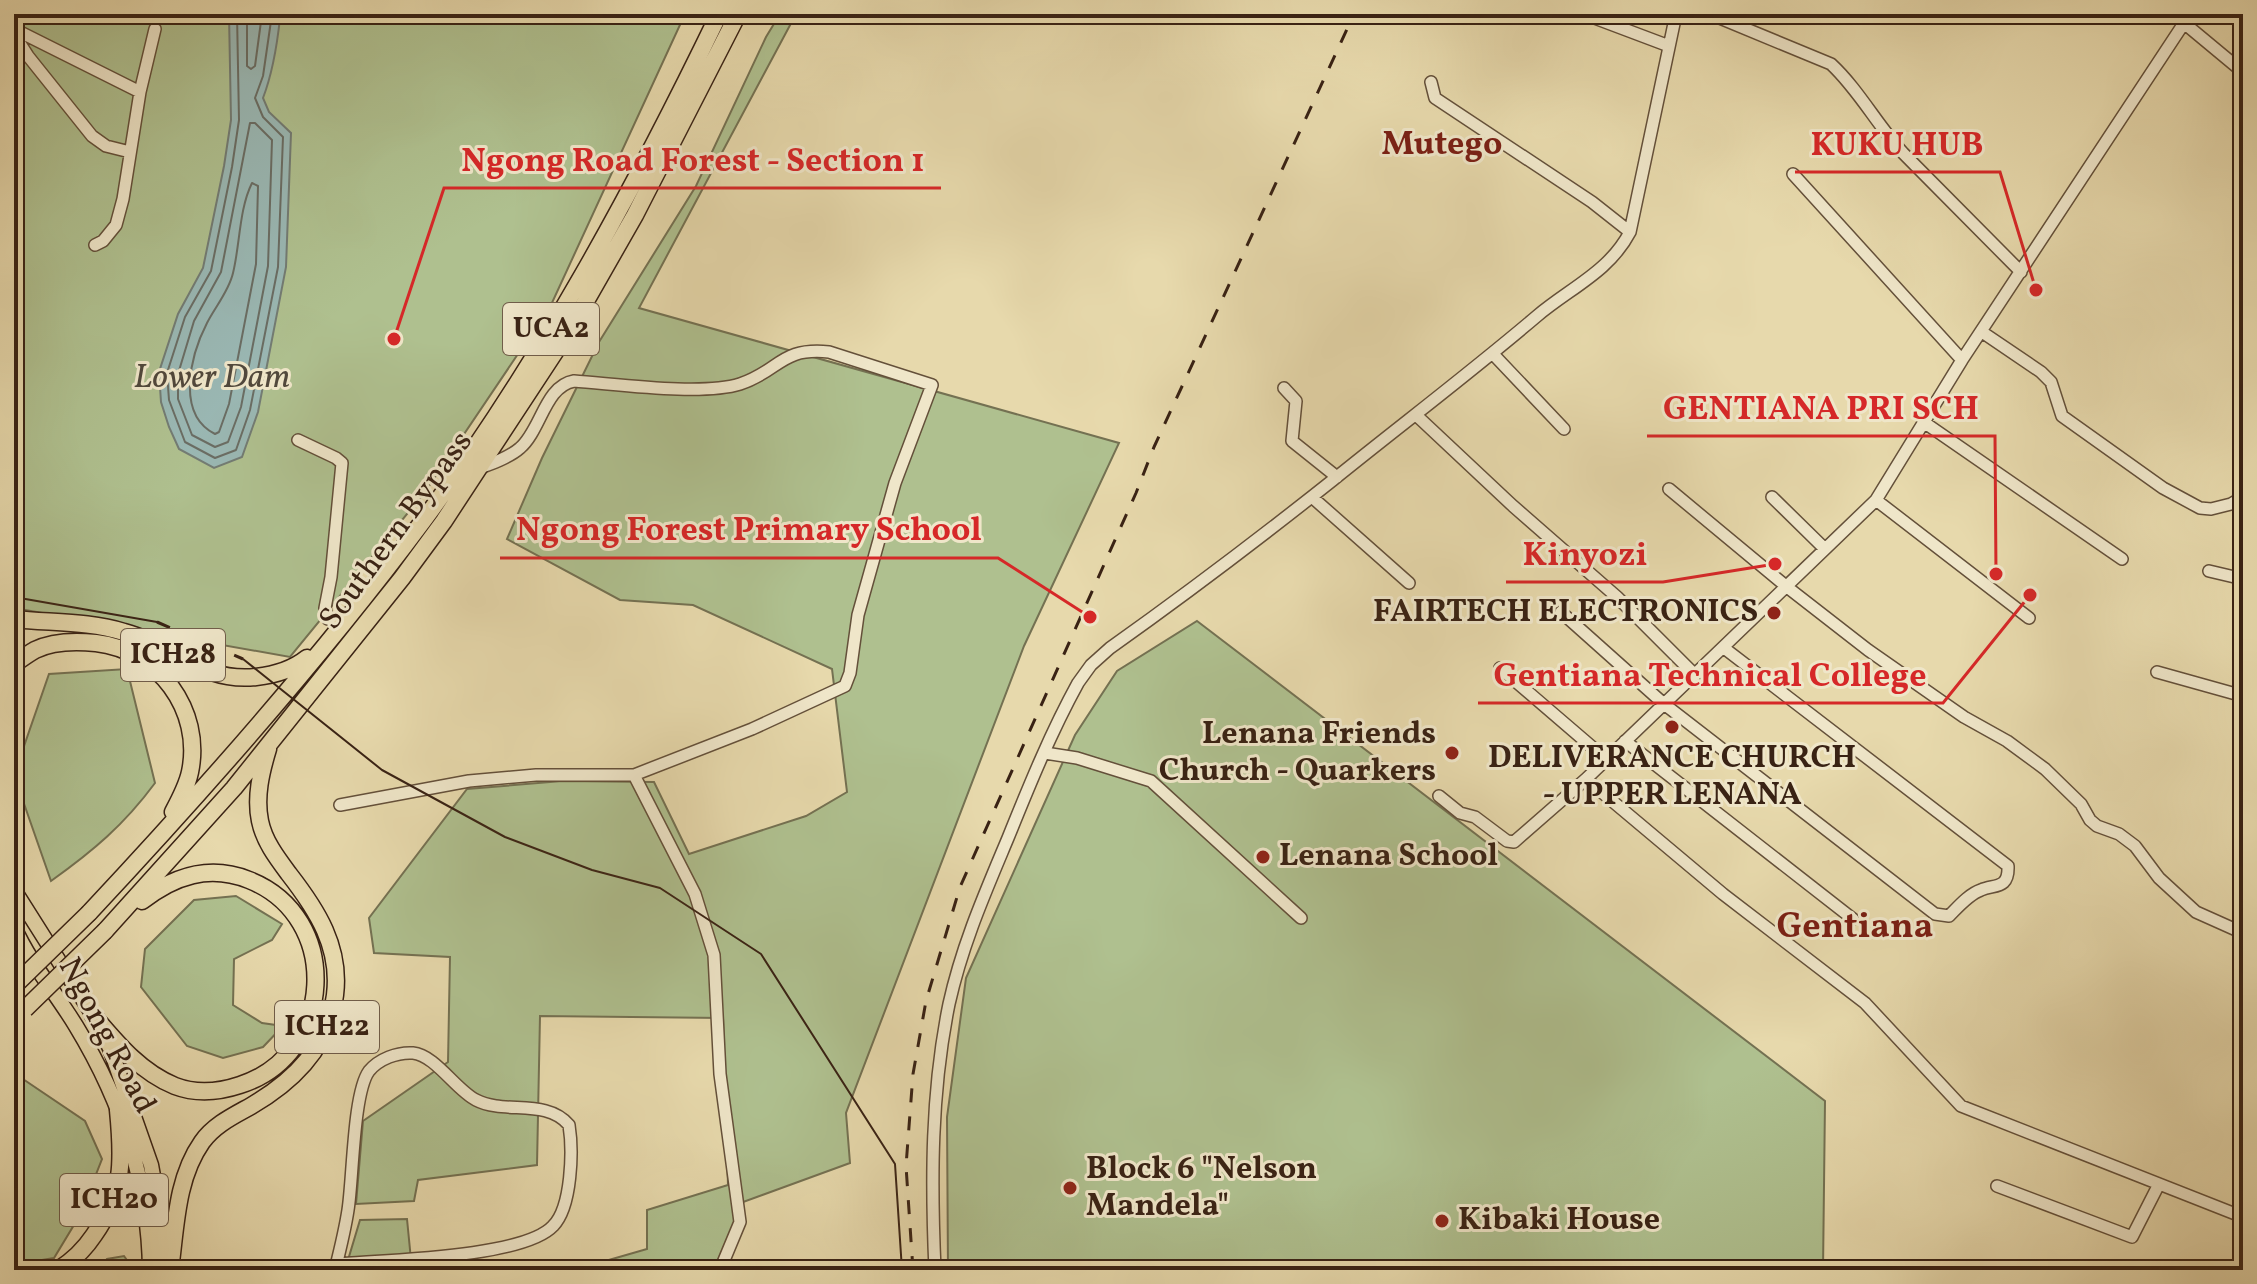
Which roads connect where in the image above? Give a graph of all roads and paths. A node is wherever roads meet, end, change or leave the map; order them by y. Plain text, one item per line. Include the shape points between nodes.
1 (719, 14) edge
2 (738, 14) edge
3 (1584, 14) edge
4 (1676, 14) edge
5 (1710, 14) edge
6 (2187, 19) edge
7 (155, 29) dead end
8 (14, 32) edge
9 (1669, 46) junction
10 (2243, 72) edge
11 (1431, 82) dead end
12 (140, 92) junction
13 (130, 152) junction
14 (1793, 174) dead end
15 (1630, 232) junction
16 (95, 245) dead end
17 (2021, 272) junction
18 (1982, 332) junction
19 (1493, 354) junction
20 (1962, 360) junction
21 (1284, 388) dead end
22 (1416, 415) junction
23 (1925, 423) junction
24 (1564, 429) dead end
25 (298, 440) dead end
26 (480, 468) junction
27 (1337, 477) junction
28 (1669, 489) dead end
29 (1772, 497) dead end
30 (2243, 497) edge
31 (1313, 498) junction
32 (1876, 500) junction
33 (1825, 549) junction
34 (2122, 559) dead end
35 (2209, 571) dead end
36 (2243, 579) edge
37 (1409, 583) dead end
38 (1787, 587) junction
39 (1561, 612) dead end
40 (2029, 618) dead end
41 (14, 619) edge
42 (344, 620) junction
43 (324, 645) junction
44 (1724, 648) junction
45 (14, 664) edge
46 (1500, 668) dead end
47 (2157, 672) dead end
48 (1695, 675) junction
49 (2243, 696) edge
50 (1664, 704) junction
51 (1625, 741) junction
52 (269, 744) junction
53 (1045, 753) junction
54 (1606, 759) junction
55 (634, 775) junction
56 (1586, 779) junction
57 (1439, 796) dead end
58 (340, 805) dead end
59 (164, 831) junction
60 (14, 890) edge
61 (1301, 918) dead end
62 (1853, 919) dead end
63 (14, 927) edge
64 (105, 931) junction
65 (2243, 933) edge
66 (14, 986) edge
67 (20, 1014) edge
68 (93, 1015) junction
69 (118, 1110) junction
70 (2159, 1184) junction
71 (1997, 1186) dead end
72 (2243, 1217) edge
73 (336, 1267) edge
74 (58, 1270) edge
75 (150, 1270) edge
76 (167, 1270) edge
77 (720, 1270) edge
78 (935, 1270) edge

1 - 42 highway, Southern Bypass / UCA2 via 657,140 548,333 423,521
2 - 26 highway, Southern Bypass / UCA2 via 635,215 570,329
3 - 9 street
4 - 9 street
5 - 17 street via 1831,64 1894,144
6 - 10 street
6 - 17 street
7 - 12 street
8 - 12 street
8 - 13 street via 92,136
9 - 15 street
11 - 15 street via 1435,98
12 - 13 street
13 - 16 street via 116,225
14 - 20 street
15 - 19 street via 1603,268
17 - 18 street
18 - 20 street
18 - 30 street via 2051,382 2062,416 2163,488 2200,508
19 - 22 street
19 - 24 street
20 - 23 street
21 - 27 street via 1296,401 1292,441
22 - 27 street
22 - 48 street
23 - 32 street
23 - 34 street
25 - 42 street via 342,463 325,615
26 - 52 highway, Southern Bypass / UCA2 via 402,578
26 - 55 street via 518,450 565,382 663,388 739,385 800,351 813,350 932,385 895,483 858,615 845,686
27 - 31 street
28 - 38 street
29 - 33 street
31 - 37 street
31 - 53 street via 1091,665 1065,705
32 - 33 street
32 - 40 street
33 - 38 street
35 - 36 street
38 - 44 street
38 - 65 street via 1868,650 2045,769 2090,820 2135,846 2159,878 2196,912
39 - 50 street
41 - 43 highway, ICH28 via 125,632 193,667 232,678 283,672
42 - 43 highway, Southern Bypass / UCA2
43 - 59 highway, Southern Bypass / UCA2
44 - 48 street
44 - 50 street via 2008,866 2003,882 1982,889 1949,916 1935,914
45 - 59 highway via 35,650 81,642 122,648 158,672 179,698 192,744 187,783
46 - 54 street
47 - 49 street
48 - 50 street
50 - 51 street
51 - 54 street
51 - 62 street
52 - 64 highway, Southern Bypass / UCA2
52 - 76 highway, ICH22 via 259,789 261,824 329,939 336,973 332,1011 324,1037 302,1069 225,1120 193,1155
53 - 61 street via 1151,781
53 - 78 street via 964,944 949,1005 933,1120
54 - 56 street
55 - 58 street via 469,781
55 - 77 street via 695,894 714,955 720,1074 740,1222
56 - 57 street via 1514,842
56 - 70 street via 1865,1003 1961,1106
59 - 66 highway, Southern Bypass / UCA2, bridge
60 - 68 main road, Ngong Road
63 - 69 main road, Ngong Road via 77,1027
64 - 67 highway, Southern Bypass / UCA2, bridge
64 - 68 highway via 156,890 182,877 212,872 244,878 281,901 302,928 314,962 315,998 301,1037 278,1064 249,1083 210,1092 175,1086 151,1072
68 - 76 main road, Ngong Road via 151,1165
69 - 74 highway, ICH20 via 122,1160 112,1207 86,1248
69 - 75 main road, Ngong Road via 144,1202
70 - 71 street via 2132,1237
70 - 72 street
73 - 73 street via 348,1209 359,1095 369,1072 387,1056 415,1053 476,1100 539,1109 569,1125 563,1210 554,1226 539,1236 513,1246

